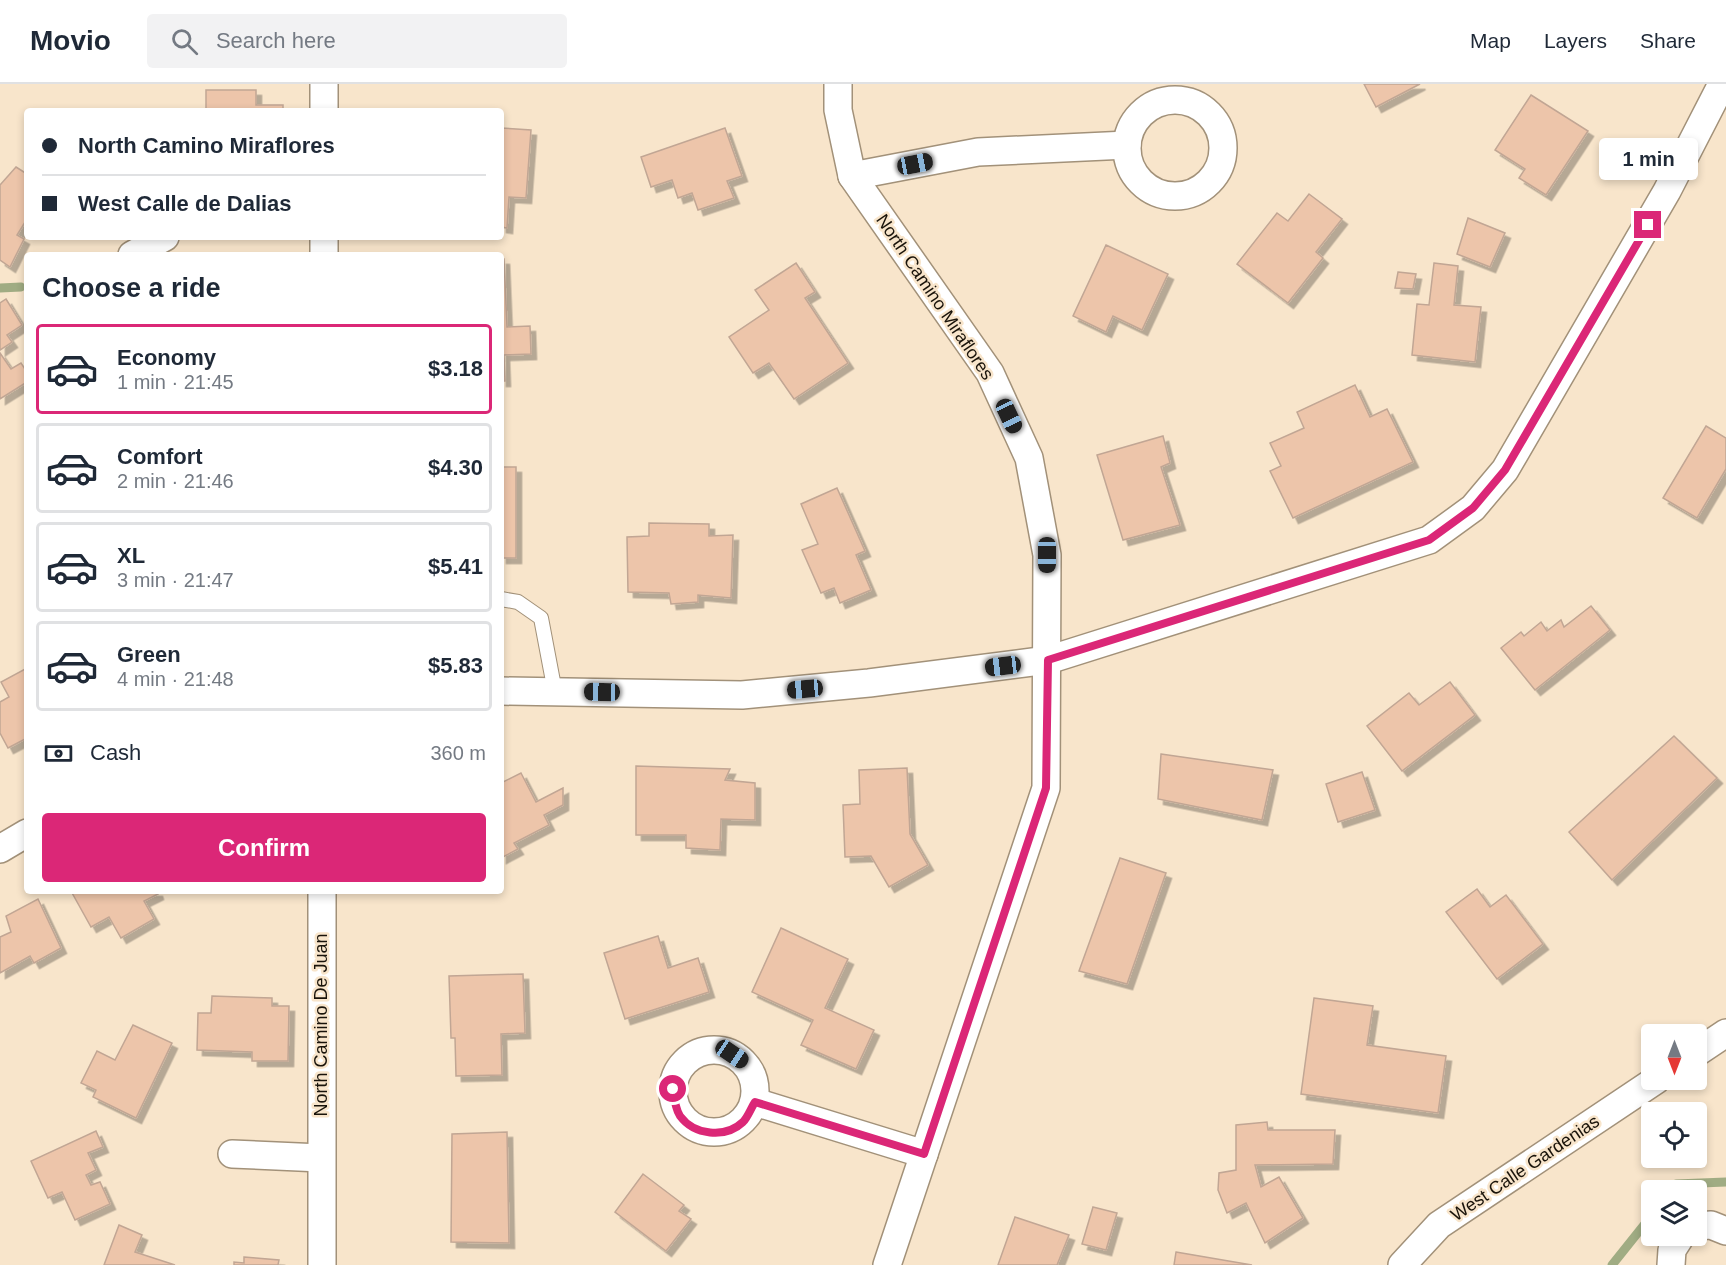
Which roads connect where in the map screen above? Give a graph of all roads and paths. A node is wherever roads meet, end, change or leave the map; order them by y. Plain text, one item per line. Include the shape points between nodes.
1 (324, 84) edge
2 (838, 84) edge
3 (1722, 84) edge
4 (324, 108) edge
5 (1127, 145) dead end
6 (852, 176) junction
7 (160, 240) edge
8 (138, 252) edge
9 (504, 600) edge
10 (1048, 660) junction
11 (504, 691) edge
12 (555, 692) junction
13 (24, 834) edge
14 (0, 849) edge
15 (322, 894) edge
16 (1726, 1034) edge
17 (1707, 1046) edge
18 (1641, 1090) edge
19 (755, 1102) dead end
20 (232, 1154) dead end
21 (924, 1154) junction
22 (321, 1158) junction
23 (1707, 1225) edge
24 (1726, 1231) edge
25 (1675, 1246) edge
26 (322, 1265) edge
27 (887, 1265) edge
28 (1402, 1265) edge
29 (1671, 1265) edge

1 - 4 street
2 - 6 street, North Camino Miraflores via 838,110
3 - 10 street via 1667,191 1511,460 1473,508 1429,540
5 - 6 street via 978,152
6 - 10 street, North Camino Miraflores via 990,373 1029,459 1047,555
7 - 8 street
9 - 12 lane via 518,602 541,618
10 - 12 street via 742,695
10 - 21 street, North Camino Miraflores via 1046,788
11 - 12 street
13 - 14 street
15 - 22 street, North Camino De Juan
16 - 17 street
18 - 28 street, West Calle Gardenias via 1439,1225
19 - 21 street
20 - 22 street
21 - 27 street, North Camino Miraflores
22 - 26 street, North Camino De Juan
23 - 24 street
25 - 29 street

